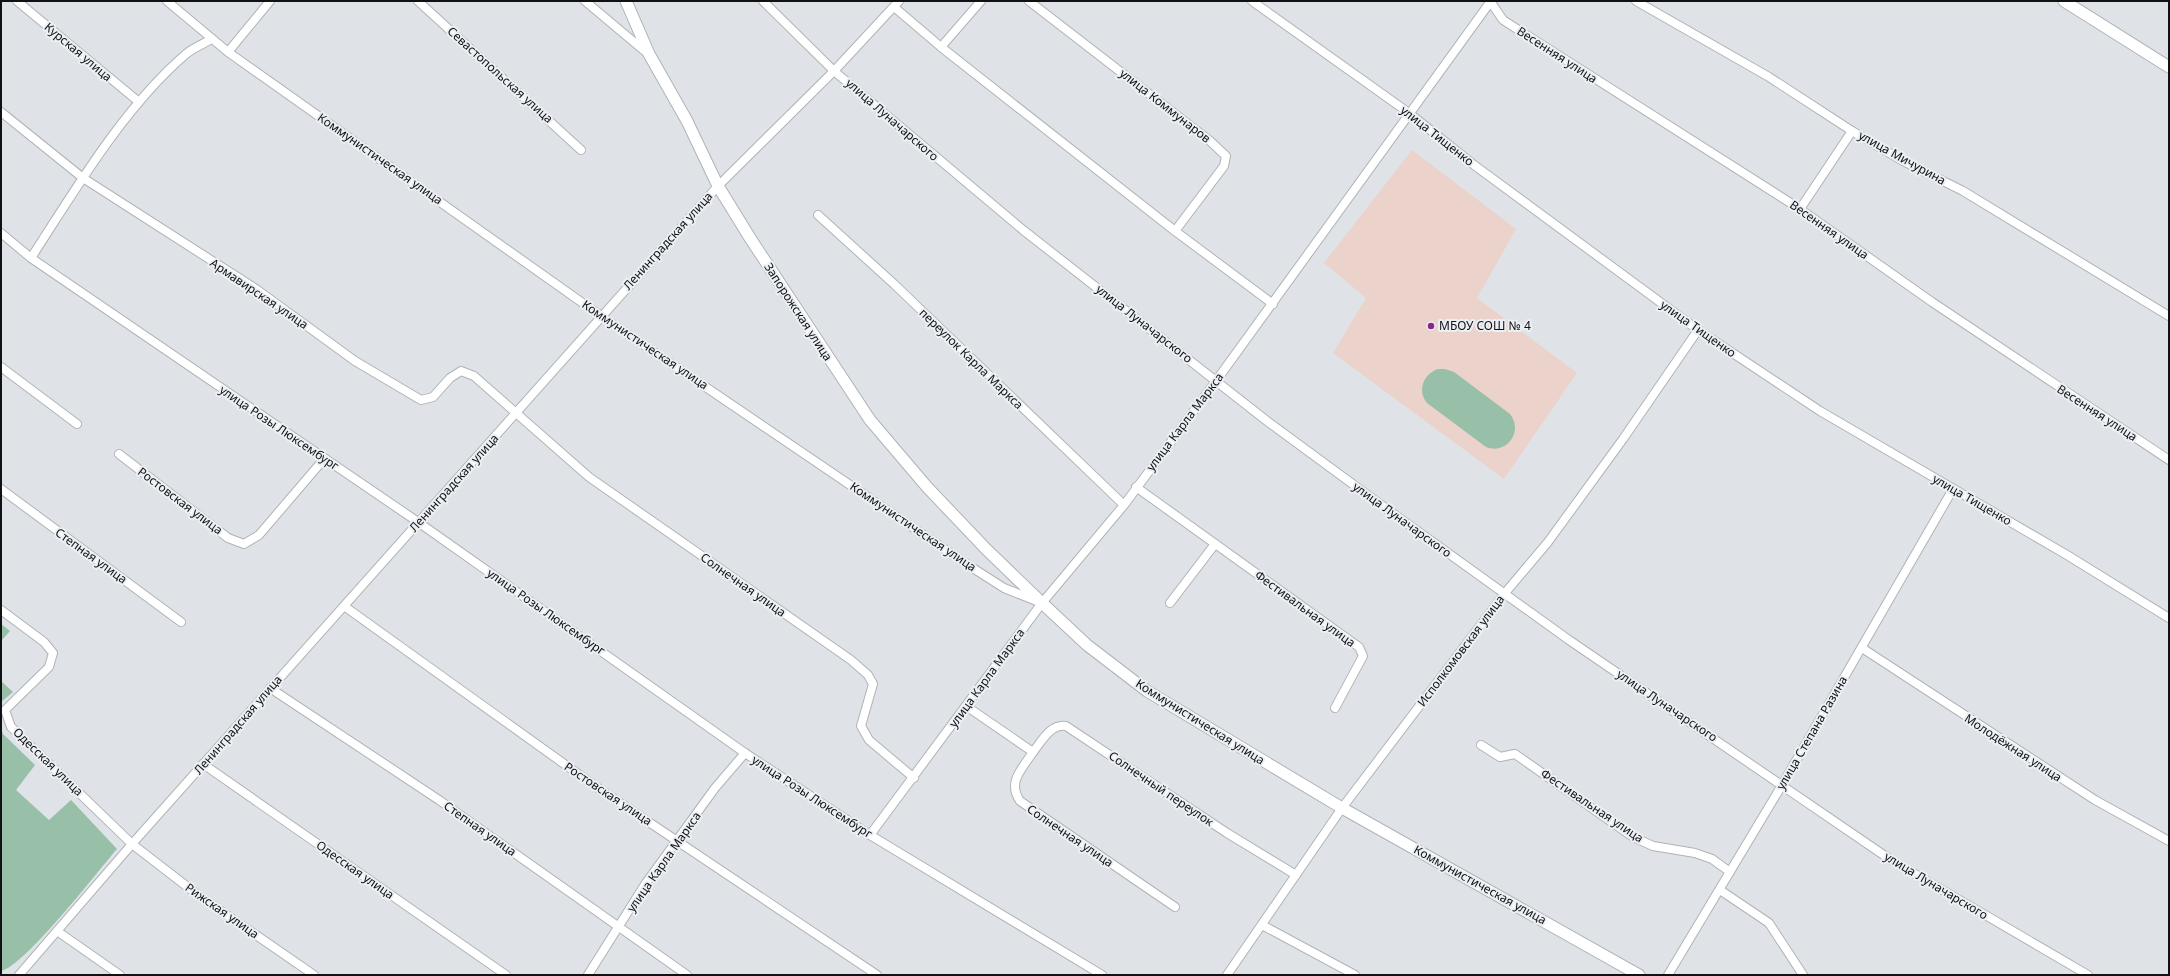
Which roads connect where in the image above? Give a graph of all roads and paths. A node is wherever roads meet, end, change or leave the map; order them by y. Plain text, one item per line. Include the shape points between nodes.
1 (17, 1) edge
2 (167, 1) edge
3 (270, 1) edge
4 (418, 1) edge
5 (585, 1) edge
6 (626, 1) edge
7 (764, 1) edge
8 (981, 1) edge
9 (1029, 1) edge
10 (1252, 1) edge
11 (1491, 1) edge
12 (1636, 1) edge
13 (2064, 1) edge
14 (896, 4) edge
15 (212, 39) junction
16 (941, 47) junction
17 (228, 52) junction
18 (650, 54) junction
19 (2169, 67) edge
20 (834, 71) junction
21 (139, 102) junction
22 (1, 112) edge
23 (1409, 113) junction
24 (1852, 131) junction
25 (581, 150) dead end
26 (83, 178) junction
27 (718, 186) junction
28 (1800, 209) junction
29 (818, 215) dead end
30 (1175, 231) junction
31 (1, 233) edge
32 (31, 258) junction
33 (1273, 304) junction
34 (601, 316) junction
35 (2169, 316) edge
36 (1698, 330) junction
37 (1, 367) edge
38 (1216, 381) junction
39 (518, 413) junction
40 (77, 424) dead end
41 (118, 454) dead end
42 (324, 459) junction
43 (2169, 460) edge
44 (1136, 487) junction
45 (1, 489) edge
46 (1953, 489) junction
47 (1124, 504) junction
48 (418, 522) junction
49 (1214, 544) junction
50 (1505, 593) junction
51 (1170, 603) dead end
52 (1042, 604) junction
53 (344, 606) junction
54 (1, 610) edge
55 (2169, 618) edge
56 (181, 622) dead end
57 (1862, 648) junction
58 (270, 688) junction
59 (966, 706) junction
60 (1335, 708) dead end
61 (1480, 745) dead end
62 (1033, 752) junction
63 (745, 753) junction
64 (203, 764) junction
65 (914, 778) junction
66 (1782, 785) junction
67 (1342, 808) junction
68 (870, 835) junction
69 (2169, 841) edge
70 (677, 842) junction
71 (132, 844) junction
72 (1730, 872) junction
73 (1296, 875) junction
74 (1720, 890) junction
75 (1175, 907) dead end
76 (1262, 925) junction
77 (619, 928) junction
78 (56, 931) junction
79 (19, 975) edge
80 (120, 975) edge
81 (314, 975) edge
82 (506, 975) edge
83 (588, 975) edge
84 (687, 975) edge
85 (877, 975) edge
86 (1102, 975) edge
87 (1227, 975) edge
88 (1354, 975) edge
89 (1639, 975) edge
90 (1668, 975) edge
91 (1803, 975) edge
92 (2088, 975) edge

1 - 21 street, Курская улица
2 - 15 street, Коммунистическая улица
3 - 17 street
4 - 25 street, Севастопольская улица
5 - 18 street, Запорожская улица
6 - 18 main road
7 - 20 street, улица Луначарского
8 - 16 street
9 - 30 street, улица Коммунаров via 1204,136 1226,156 1224,166
10 - 23 street, улица Тищенко
11 - 23 street, улица Карла Маркса
11 - 28 street, Весенняя улица via 1503,20
12 - 24 street, улица Мичурина via 1769,77
13 - 19 main road
14 - 16 street
14 - 20 street, Ленинградская улица
15 - 17 street, Коммунистическая улица
15 - 21 street via 186,54
16 - 30 street
17 - 34 street, Коммунистическая улица
18 - 27 main road, Запорожская улица via 687,121
20 - 27 street, Ленинградская улица
20 - 38 street, улица Луначарского via 1023,230
21 - 26 street
22 - 26 street, Армавирская улица
23 - 33 street, улица Карла Маркса
23 - 36 street, улица Тищенко
24 - 28 street
24 - 35 street, улица Мичурина via 1903,161 1963,191
26 - 32 street
26 - 39 street, Армавирская улица via 256,289 355,361 421,400 433,397 450,378 461,371 474,376
27 - 34 street, Ленинградская улица
27 - 52 main road, Запорожская улица via 870,420 926,487
28 - 43 street, Весенняя улица via 1963,324
29 - 47 street, переулок Карла Маркса via 894,284
30 - 33 street
31 - 32 street, улица Розы Люксембург
32 - 42 street, улица Розы Люксембург
33 - 38 street, улица Карла Маркса
34 - 39 street, Ленинградская улица
34 - 52 street, Коммунистическая улица via 968,565 1004,588
36 - 46 street, улица Тищенко via 1820,411
36 - 50 street, Исполкомовская улица via 1552,536
37 - 40 street
38 - 44 street, улица Карла Маркса
38 - 50 street, улица Луначарского via 1372,500
39 - 48 street, Ленинградская улица
39 - 65 street, Солнечная улица via 589,477 851,660 868,675 873,684 861,726 869,740
41 - 42 street, Ростовская улица via 228,538 244,544 259,535
42 - 48 street, улица Розы Люксембург
44 - 47 street, улица Карла Маркса
44 - 49 street, Фестивальная улица
45 - 56 street, Степная улица
46 - 55 street, улица Тищенко
46 - 57 street, улица Степана Разина
47 - 52 street, улица Карла Маркса
48 - 53 street, Ленинградская улица
48 - 63 street, улица Розы Люксембург
49 - 51 street
49 - 60 street, Фестивальная улица via 1359,647 1363,656
50 - 66 street, улица Луначарского
50 - 67 street, Исполкомовская улица
52 - 59 street, улица Карла Маркса
52 - 67 main road, Коммунистическая улица via 1087,645 1147,691
53 - 58 street, Ленинградская улица
53 - 70 street, Ростовская улица via 509,726
54 - 71 street, Одесская улица via 44,642 53,654 49,667 5,710 11,727
57 - 66 street, улица Степана Разина
57 - 69 street, Молодёжная улица via 2095,800
58 - 64 street, Ленинградская улица
58 - 77 street, Степная улица via 439,800
59 - 62 street
59 - 65 street, улица Карла Маркса
61 - 72 street, Фестивальная улица via 1500,757 1515,754 1634,837 1652,846 1712,859
62 - 73 street, Солнечный переулок via 1051,729 1059,725 1066,726 1221,829
62 - 75 street, Солнечная улица via 1015,781 1014,792 1020,801
63 - 68 street, улица Розы Люксембург
63 - 70 street, улица Карла Маркса via 715,788
64 - 71 street, Ленинградская улица
64 - 82 street, Одесская улица
65 - 68 street, улица Карла Маркса
66 - 72 street, улица Степана Разина
66 - 92 street, улица Луначарского via 1891,860
67 - 73 street, Исполкомовская улица
67 - 89 main road, Коммунистическая улица
68 - 86 street, улица Розы Люксембург
70 - 77 street, улица Карла Маркса via 646,883
70 - 85 street, Ростовская улица
71 - 78 street, Ленинградская улица
71 - 81 street, Рижская улица via 198,895
72 - 74 street, улица Степана Разина
73 - 76 street, Исполкомовская улица
74 - 90 street, улица Степана Разина
74 - 91 street via 1769,923
76 - 87 street, Исполкомовская улица
76 - 88 street
77 - 83 street, улица Карла Маркса
77 - 84 street, Степная улица
78 - 79 street, Ленинградская улица
78 - 80 street

